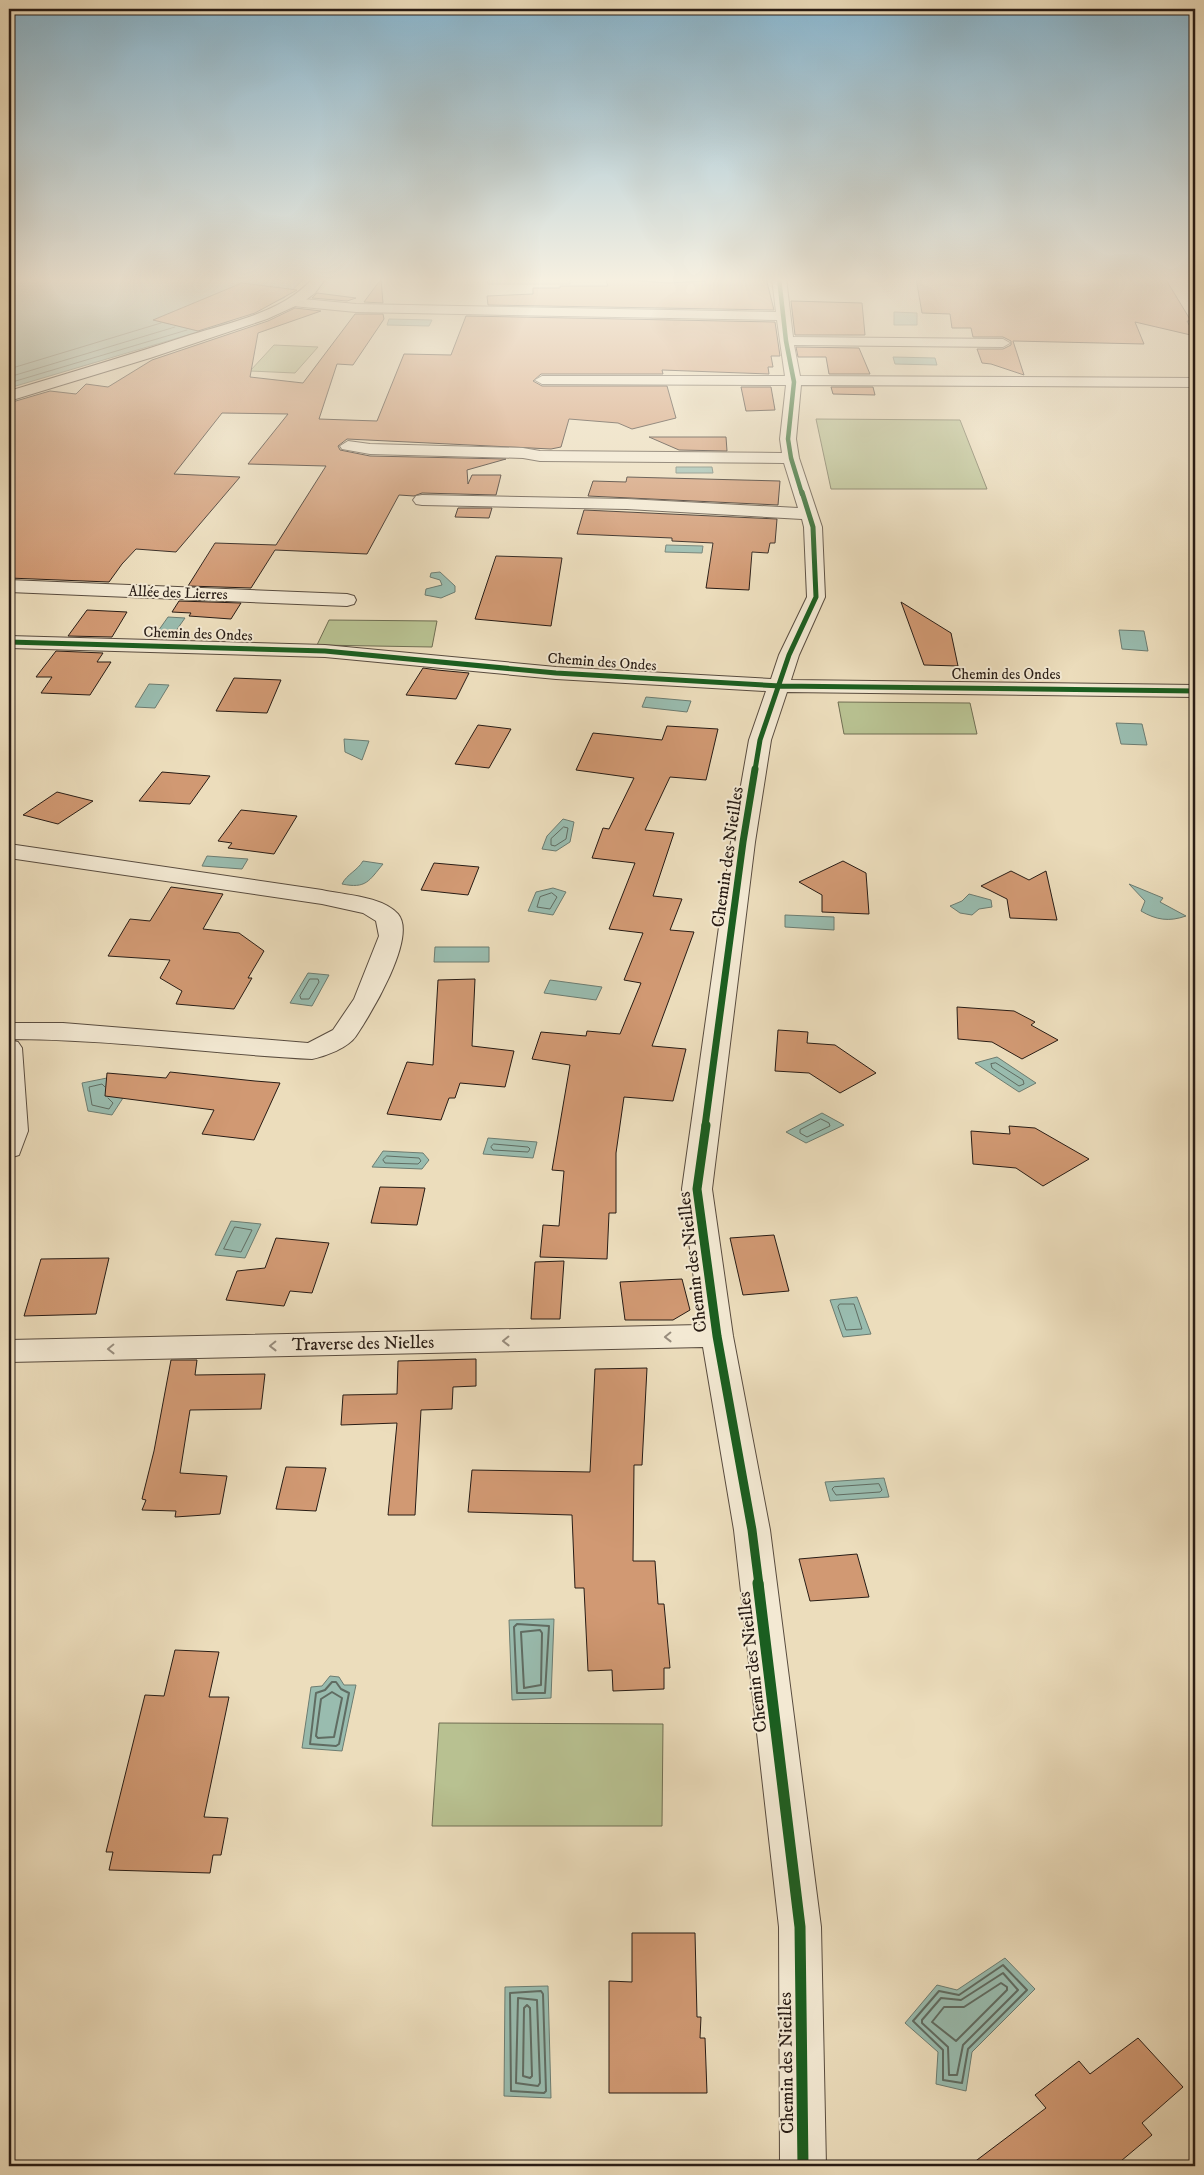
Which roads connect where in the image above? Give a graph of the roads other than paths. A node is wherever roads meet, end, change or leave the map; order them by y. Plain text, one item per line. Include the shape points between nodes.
1 (64, 380) edge
2 (542, 380) dead end
3 (794, 382) junction
4 (1195, 382) edge
5 (9, 396) edge
6 (348, 446) dead end
7 (791, 458) junction
8 (422, 500) dead end
9 (810, 514) junction
10 (9, 586) edge
11 (347, 600) dead end
12 (9, 642) edge
13 (780, 686) junction
14 (1195, 691) edge
15 (9, 851) edge
16 (9, 1031) edge
17 (9, 1048) edge
18 (9, 1149) edge
19 (717, 1336) junction
20 (9, 1351) edge
21 (803, 2166) edge

1 - 5 street
2 - 3 street
3 - 4 street
3 - 7 street, Chemin des Nieilles via 788,438
6 - 7 street via 540,456
7 - 9 street, Chemin des Nieilles
8 - 9 street via 627,504
9 - 13 street, Chemin des Nieilles via 816,597 789,655
10 - 11 street, Allée des Lierres
12 - 13 street, Chemin des Ondes via 325,652 556,673
13 - 14 street, Chemin des Ondes
13 - 19 street, Chemin des Nieilles via 760,740 744,832 697,1188
15 - 16 street via 322,897 371,908 388,918 391,936 367,999 343,1036 312,1051 63,1031
17 - 18 street via 14,1131
19 -> 20 street, Traverse des Nielles
19 - 21 street, Chemin des Nieilles via 752,1530 800,1927

